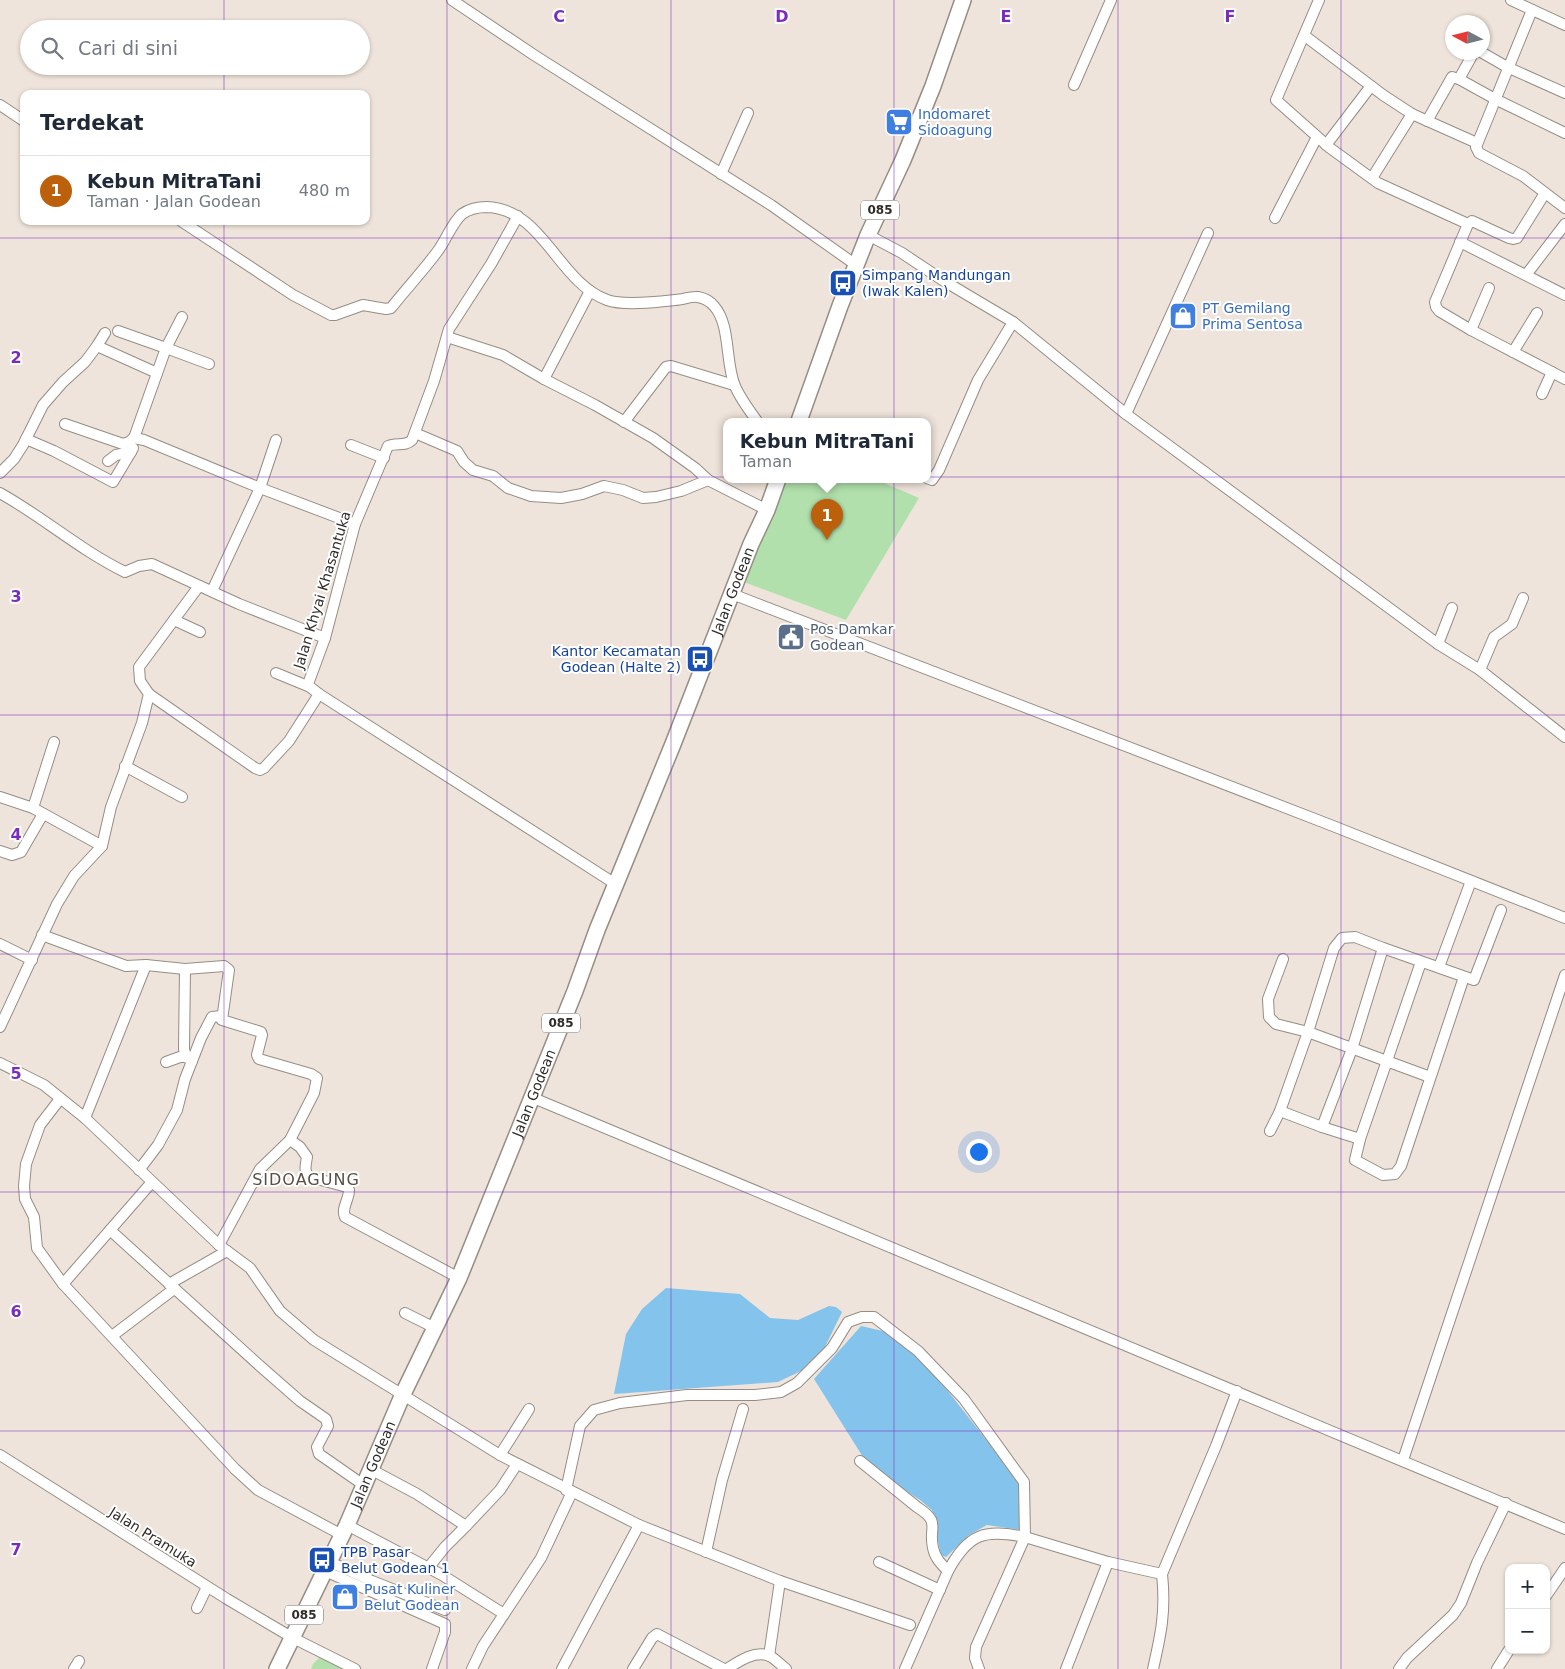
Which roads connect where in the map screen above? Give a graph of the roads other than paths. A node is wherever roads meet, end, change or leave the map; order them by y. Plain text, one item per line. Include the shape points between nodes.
1 (452, 0) edge
2 (963, 0) edge
3 (1111, 0) edge
4 (1319, 0) edge
5 (1511, 0) edge
6 (1532, 10) junction
7 (1565, 25) edge
8 (1304, 36) junction
9 (1490, 57) edge
10 (1470, 60) edge
11 (1507, 67) junction
12 (1459, 79) junction
13 (1074, 85) dead end
14 (1371, 86) junction
15 (1565, 93) edge
16 (1495, 99) junction
17 (0, 105) edge
18 (748, 113) dead end
19 (1412, 114) junction
20 (20, 118) edge
21 (1427, 121) junction
22 (1565, 133) edge
23 (1317, 137) junction
24 (1477, 142) junction
25 (1326, 145) junction
26 (720, 174) junction
27 (1372, 178) junction
28 (1545, 193) junction
29 (1565, 208) edge
30 (518, 216) junction
31 (1276, 218) dead end
32 (1468, 224) junction
33 (1565, 224) edge
34 (187, 225) edge
35 (1208, 233) dead end
36 (868, 235) junction
37 (1460, 242) junction
38 (856, 264) junction
39 (1526, 275) junction
40 (1489, 288) dead end
41 (590, 291) junction
42 (1565, 294) edge
43 (1537, 313) dead end
44 (182, 317) dead end
45 (1013, 322) junction
46 (1470, 330) junction
47 (118, 331) dead end
48 (106, 333) dead end
49 (447, 337) junction
50 (97, 346) junction
51 (166, 348) junction
52 (1513, 352) junction
53 (209, 364) dead end
54 (1552, 372) junction
55 (157, 373) junction
56 (544, 379) junction
57 (1565, 379) edge
58 (734, 385) junction
59 (1542, 394) dead end
60 (1126, 414) junction
61 (755, 418) edge
62 (800, 418) edge
63 (624, 422) junction
64 (65, 424) dead end
65 (415, 433) junction
66 (136, 438) junction
67 (26, 439) junction
68 (276, 440) dead end
69 (351, 445) dead end
70 (131, 452) junction
71 (384, 458) junction
72 (108, 461) dead end
73 (0, 473) edge
74 (708, 480) junction
75 (931, 480) edge
76 (777, 483) edge
77 (260, 488) junction
78 (0, 493) edge
79 (767, 510) junction
80 (355, 524) junction
81 (200, 586) junction
82 (212, 591) junction
83 (732, 594) junction
84 (1523, 598) dead end
85 (1452, 608) dead end
86 (174, 620) junction
87 (200, 632) dead end
88 (325, 638) junction
89 (1438, 644) junction
90 (1480, 670) junction
91 (276, 673) dead end
92 (310, 687) junction
93 (149, 694) junction
94 (319, 694) junction
95 (1565, 738) edge
96 (54, 742) dead end
97 (125, 766) junction
98 (0, 797) edge
99 (182, 797) dead end
100 (33, 808) junction
101 (43, 814) junction
102 (102, 846) junction
103 (0, 851) edge
104 (1471, 881) junction
105 (617, 885) junction
106 (1501, 910) dead end
107 (1565, 918) edge
108 (42, 935) junction
109 (0, 944) edge
110 (1383, 948) junction
111 (1283, 959) dead end
112 (32, 960) junction
113 (1421, 962) junction
114 (146, 966) junction
115 (1439, 967) junction
116 (185, 969) junction
117 (1565, 975) edge
118 (1464, 977) junction
119 (221, 1016) junction
120 (0, 1028) edge
121 (1308, 1032) junction
122 (1352, 1049) junction
123 (189, 1059) junction
124 (1388, 1060) junction
125 (166, 1062) dead end
126 (0, 1063) edge
127 (1430, 1076) junction
128 (531, 1097) junction
129 (60, 1099) junction
130 (1280, 1111) junction
131 (85, 1118) junction
132 (1322, 1127) junction
133 (1270, 1131) dead end
134 (1360, 1139) junction
135 (290, 1140) junction
136 (139, 1170) junction
137 (152, 1182) junction
138 (110, 1230) junction
139 (223, 1248) junction
140 (459, 1278) junction
141 (63, 1284) junction
142 (172, 1286) junction
143 (405, 1313) dead end
144 (435, 1328) junction
145 (112, 1336) junction
146 (1237, 1391) junction
147 (403, 1394) junction
148 (742, 1408) dead end
149 (529, 1409) dead end
150 (0, 1455) edge
151 (500, 1455) junction
152 (860, 1460) dead end
153 (1403, 1460) junction
154 (517, 1464) junction
155 (372, 1470) junction
156 (365, 1486) junction
157 (569, 1491) junction
158 (1506, 1503) junction
159 (639, 1525) junction
160 (466, 1526) junction
161 (1565, 1529) edge
162 (345, 1530) junction
163 (1025, 1537) junction
164 (706, 1552) junction
165 (879, 1562) dead end
166 (1108, 1562) junction
167 (327, 1567) junction
168 (428, 1568) junction
169 (1565, 1568) edge
170 (948, 1571) junction
171 (1162, 1574) junction
172 (780, 1581) junction
173 (207, 1587) junction
174 (940, 1590) junction
175 (1550, 1590) edge
176 (197, 1608) dead end
177 (445, 1610) dead end
178 (504, 1614) junction
179 (910, 1625) dead end
180 (293, 1638) junction
181 (1506, 1654) edge
182 (770, 1656) junction
183 (277, 1669) edge
184 (355, 1669) edge
185 (432, 1669) edge
186 (472, 1669) edge
187 (562, 1669) edge
188 (633, 1669) edge
189 (726, 1669) edge
190 (786, 1669) edge
191 (905, 1669) edge
192 (979, 1669) edge
193 (1066, 1669) edge
194 (1153, 1669) edge
195 (1399, 1669) edge
196 (1497, 1669) edge

1 - 26 street
2 - 36 main road, 085 via 903,160
3 - 13 street
4 - 8 street
5 - 6 street
6 - 7 street
6 - 11 street
8 - 14 street
8 - 23 street via 1276,100
9 - 11 street
10 - 12 street
11 - 15 street
11 - 16 street
12 - 16 street
12 - 21 street via 1452,77 1449,80
14 - 19 street
14 - 25 street
16 - 22 street
16 - 24 street
17 - 20 street
18 - 26 street
19 - 21 street
19 - 27 street
21 - 24 street
23 - 25 street
23 - 31 street
24 - 28 street via 1479,153 1522,176
25 - 27 street
26 - 38 street
27 - 32 street
28 - 29 street
28 - 32 street via 1517,238 1509,238 1472,221
30 - 34 street via 496,208 479,207 464,213 438,251 391,308 363,305 335,315 293,295
30 - 41 street
30 - 49 street
32 - 37 street
33 - 39 street
35 - 60 street
36 - 38 main road, 085
36 - 45 street
37 - 39 street
37 - 46 street via 1435,302 1439,311
38 - 62 main road, 085
39 - 42 street
40 - 46 street
41 - 56 street
41 - 58 street via 608,300 625,302 677,300 693,296 706,300 714,306 722,321
43 - 52 street
44 - 51 street
45 - 60 street
45 - 75 street via 978,380 939,470
46 - 52 street
47 - 51 street
48 - 50 street
49 - 56 street via 503,356
49 - 65 street
50 - 55 street
50 - 67 street via 48,400
51 - 53 street
51 - 55 street
52 - 54 street
54 - 57 street
54 - 59 street
55 - 66 street
56 - 63 street
58 - 61 street
58 - 63 street via 666,367
60 - 89 street
63 - 74 street via 654,438
64 - 66 street via 123,444
65 - 71 street, Jalan Khyai Khasantuka via 409,443 389,445
65 - 74 street via 456,451 473,470 493,476 508,488 531,496 561,498 604,486 643,498 656,497
66 - 70 street
66 - 77 street
67 - 70 street via 113,482
67 - 73 street via 14,459
68 - 77 street
69 - 71 street
70 - 72 street
71 - 80 street, Jalan Khyai Khasantuka
74 - 79 street
76 - 79 main road, Jalan Godean / 085
77 - 80 street
77 - 82 street
78 - 81 street via 125,572 152,564
79 - 83 main road, Jalan Godean / 085
80 - 88 street, Jalan Khyai Khasantuka
81 - 82 street
81 - 86 street
82 - 88 street
83 - 104 street
83 - 105 main road, Jalan Godean / 085
84 - 90 street via 1512,624 1494,637
85 - 89 street
86 - 87 street
86 - 93 street via 139,667 140,681
88 - 92 street, Jalan Khyai Khasantuka via 309,680
89 - 90 street
90 - 95 street
91 - 92 street
92 - 94 street, Jalan Khyai Khasantuka
93 - 94 street via 260,770 283,748
93 - 97 street via 142,723
94 - 105 street, Jalan Khyai Khasantuka
96 - 100 street
97 - 99 street
97 - 102 street via 110,806
98 - 100 street
100 - 101 street
101 - 102 street
101 - 103 street via 21,852 12,855
102 - 108 street via 74,876
104 - 107 street
104 - 115 street
105 - 128 main road, Jalan Godean / 085
106 - 118 street via 1474,980
108 - 112 street
108 - 114 street via 126,966
109 - 112 street
110 - 113 street
110 - 121 street via 1355,937 1342,938 1334,948
110 - 122 street
111 - 121 street via 1268,999 1269,1017 1276,1024
112 - 120 street
113 - 115 street
113 - 124 street
114 - 116 street
114 - 131 street
115 - 118 street
116 - 119 street via 221,965 229,970
116 - 123 street via 184,1049
117 - 153 street
118 - 127 street
119 - 123 street via 212,1017
119 - 135 street via 224,1021 261,1032 257,1054 260,1059 317,1078 314,1093
121 - 122 street
121 - 130 street
122 - 124 street
122 - 132 street
123 - 125 street via 180,1057
123 - 136 street via 177,1110 158,1145
124 - 127 street
124 - 134 street
126 - 129 street via 44,1085
127 - 134 street via 1401,1166 1395,1174 1383,1175 1355,1160
128 - 140 main road, Jalan Godean / 085
128 - 146 street
129 - 131 street
129 - 141 street via 40,1125 26,1164 24,1186 25,1199 34,1217 37,1248
130 - 132 street
130 - 133 street
131 - 136 street
132 - 134 street
135 - 139 street via 260,1169
135 - 140 street via 307,1157 307,1174 347,1187 345,1217
136 - 137 street
137 - 138 street
137 - 139 street
138 - 141 street
138 - 142 street
139 - 142 street
139 - 147 street via 250,1268 280,1311 314,1340
140 - 144 main road, Jalan Godean / 085
141 - 145 street
142 - 145 street
142 - 156 street via 300,1401 326,1419 328,1426 317,1447 319,1454
143 - 144 street
144 - 147 main road, Jalan Godean / 085
145 - 162 street via 234,1469 258,1490
146 - 153 street
146 - 171 street
147 - 151 street
147 - 155 main road, Jalan Godean / 085
148 - 164 street
149 - 151 street
150 - 173 street, Jalan Pramuka
151 - 154 street
152 - 170 street via 932,1519 934,1553
153 - 158 street
154 - 157 street
154 - 160 street via 500,1490
155 - 156 main road, Jalan Godean / 085
155 - 160 street
156 - 162 main road, Jalan Godean / 085
157 - 159 street
157 - 163 street via 580,1426 594,1410 620,1403 687,1396 781,1392 832,1348 848,1322 862,1317 874,1318 918,1351 964,1399 1024,1482
157 - 178 street via 541,1558
158 - 161 street
158 - 195 street via 1461,1603
159 - 164 street
159 - 187 street
160 - 168 street
162 - 167 main road, Jalan Godean / 085
162 - 168 street
163 - 166 street
163 - 170 street via 985,1533 965,1546
163 - 192 street via 976,1647
164 - 172 street
165 - 174 street
166 - 171 street
166 - 193 street
167 - 177 street
167 - 180 main road, Jalan Godean / 085
167 - 185 street via 445,1624
168 - 178 street
169 - 175 street
170 - 174 street
171 - 194 street via 1164,1620
172 - 179 street
172 - 182 street
173 - 176 street
173 - 180 street, Jalan Pramuka
174 - 191 street
178 - 186 street via 482,1646
180 - 183 main road, Jalan Godean / 085
180 - 184 street, Jalan Pramuka
181 - 196 street
182 - 189 street via 754,1655
182 - 190 street
188 - 189 street via 656,1634

